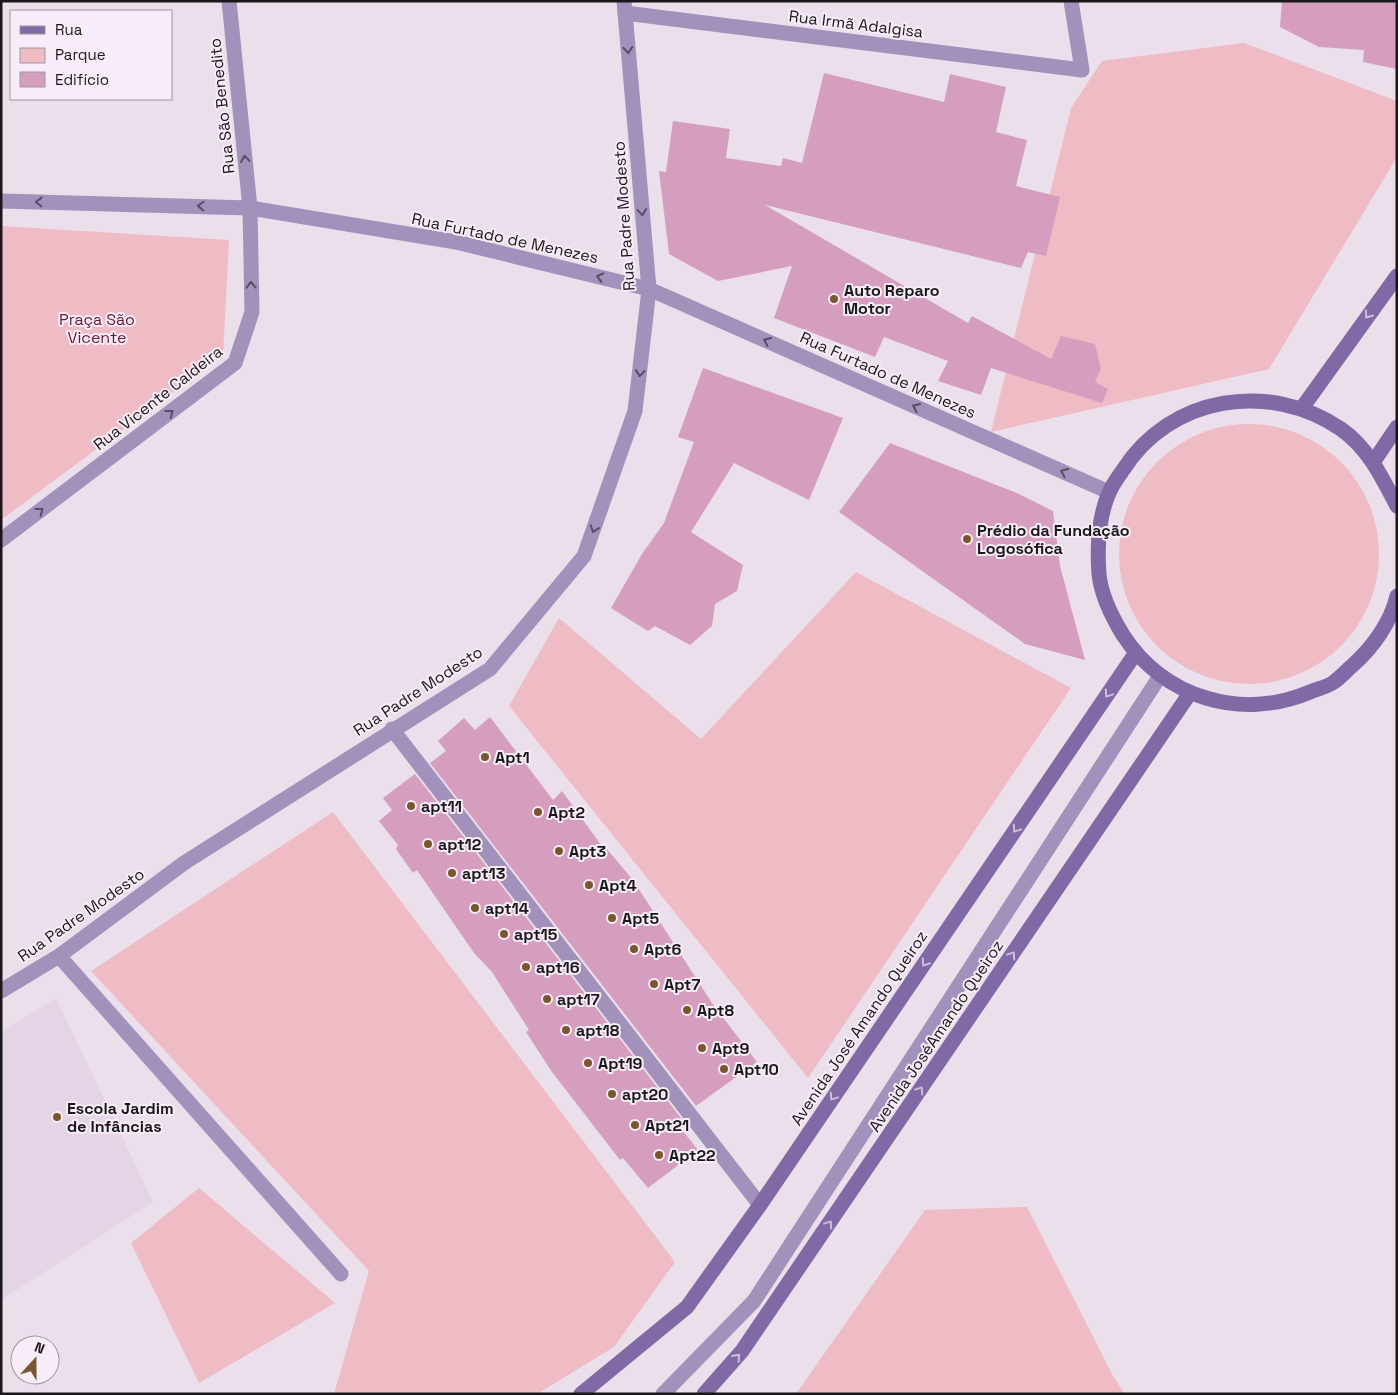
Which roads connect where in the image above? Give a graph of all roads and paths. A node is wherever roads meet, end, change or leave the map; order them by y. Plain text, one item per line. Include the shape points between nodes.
1 (229, 1) edge
2 (1071, 1) edge
3 (625, 7) edge
4 (1, 202) edge
5 (250, 208) junction
6 (1397, 276) edge
7 (649, 289) junction
8 (1302, 408) junction
9 (1397, 427) edge
10 (1374, 461) junction
11 (1109, 492) junction
12 (1397, 506) edge
13 (1, 540) edge
14 (1396, 604) edge
15 (1135, 654) junction
16 (1160, 676) junction
17 (1190, 693) junction
18 (392, 729) junction
19 (60, 956) junction
20 (1, 991) edge
21 (760, 1205) junction
22 (341, 1274) dead end
23 (580, 1394) edge
24 (662, 1394) edge
25 (704, 1394) edge

5 -> 1 street, Rua São Benedito
2 - 3 street, Rua Irmã Adalgisa via 1082,70
3 -> 7 street, Rua Padre Modesto
5 -> 4 street, Rua Furtado de Menezes
7 -> 5 street, Rua Furtado de Menezes via 456,242
13 -> 5 street, Rua Vicente Caldeira via 236,363 252,312
6 -> 8 main road
11 -> 7 street, Rua Furtado de Menezes
7 -> 18 street, Rua Padre Modesto via 635,411 584,556 490,669
8 - 10 main road via 1342,430
8 - 11 main road via 1257,400 1211,405 1176,419 1133,453
9 - 10 main road
10 - 12 main road
11 - 15 main road via 1098,534 1099,576 1112,618
14 - 17 main road via 1370,650 1332,683 1287,702 1238,706
15 - 16 main road
15 -> 21 main road, Avenida José Amando Queiroz
16 - 17 main road
16 - 24 street via 754,1301
25 -> 17 main road, Avenida JoséAmando Queiroz via 742,1351
18 - 19 street, Rua Padre Modesto via 184,863
18 - 21 street
19 - 20 street, Rua Padre Modesto
19 - 22 street
21 - 23 main road, Avenida José Amando Queiroz via 687,1307

